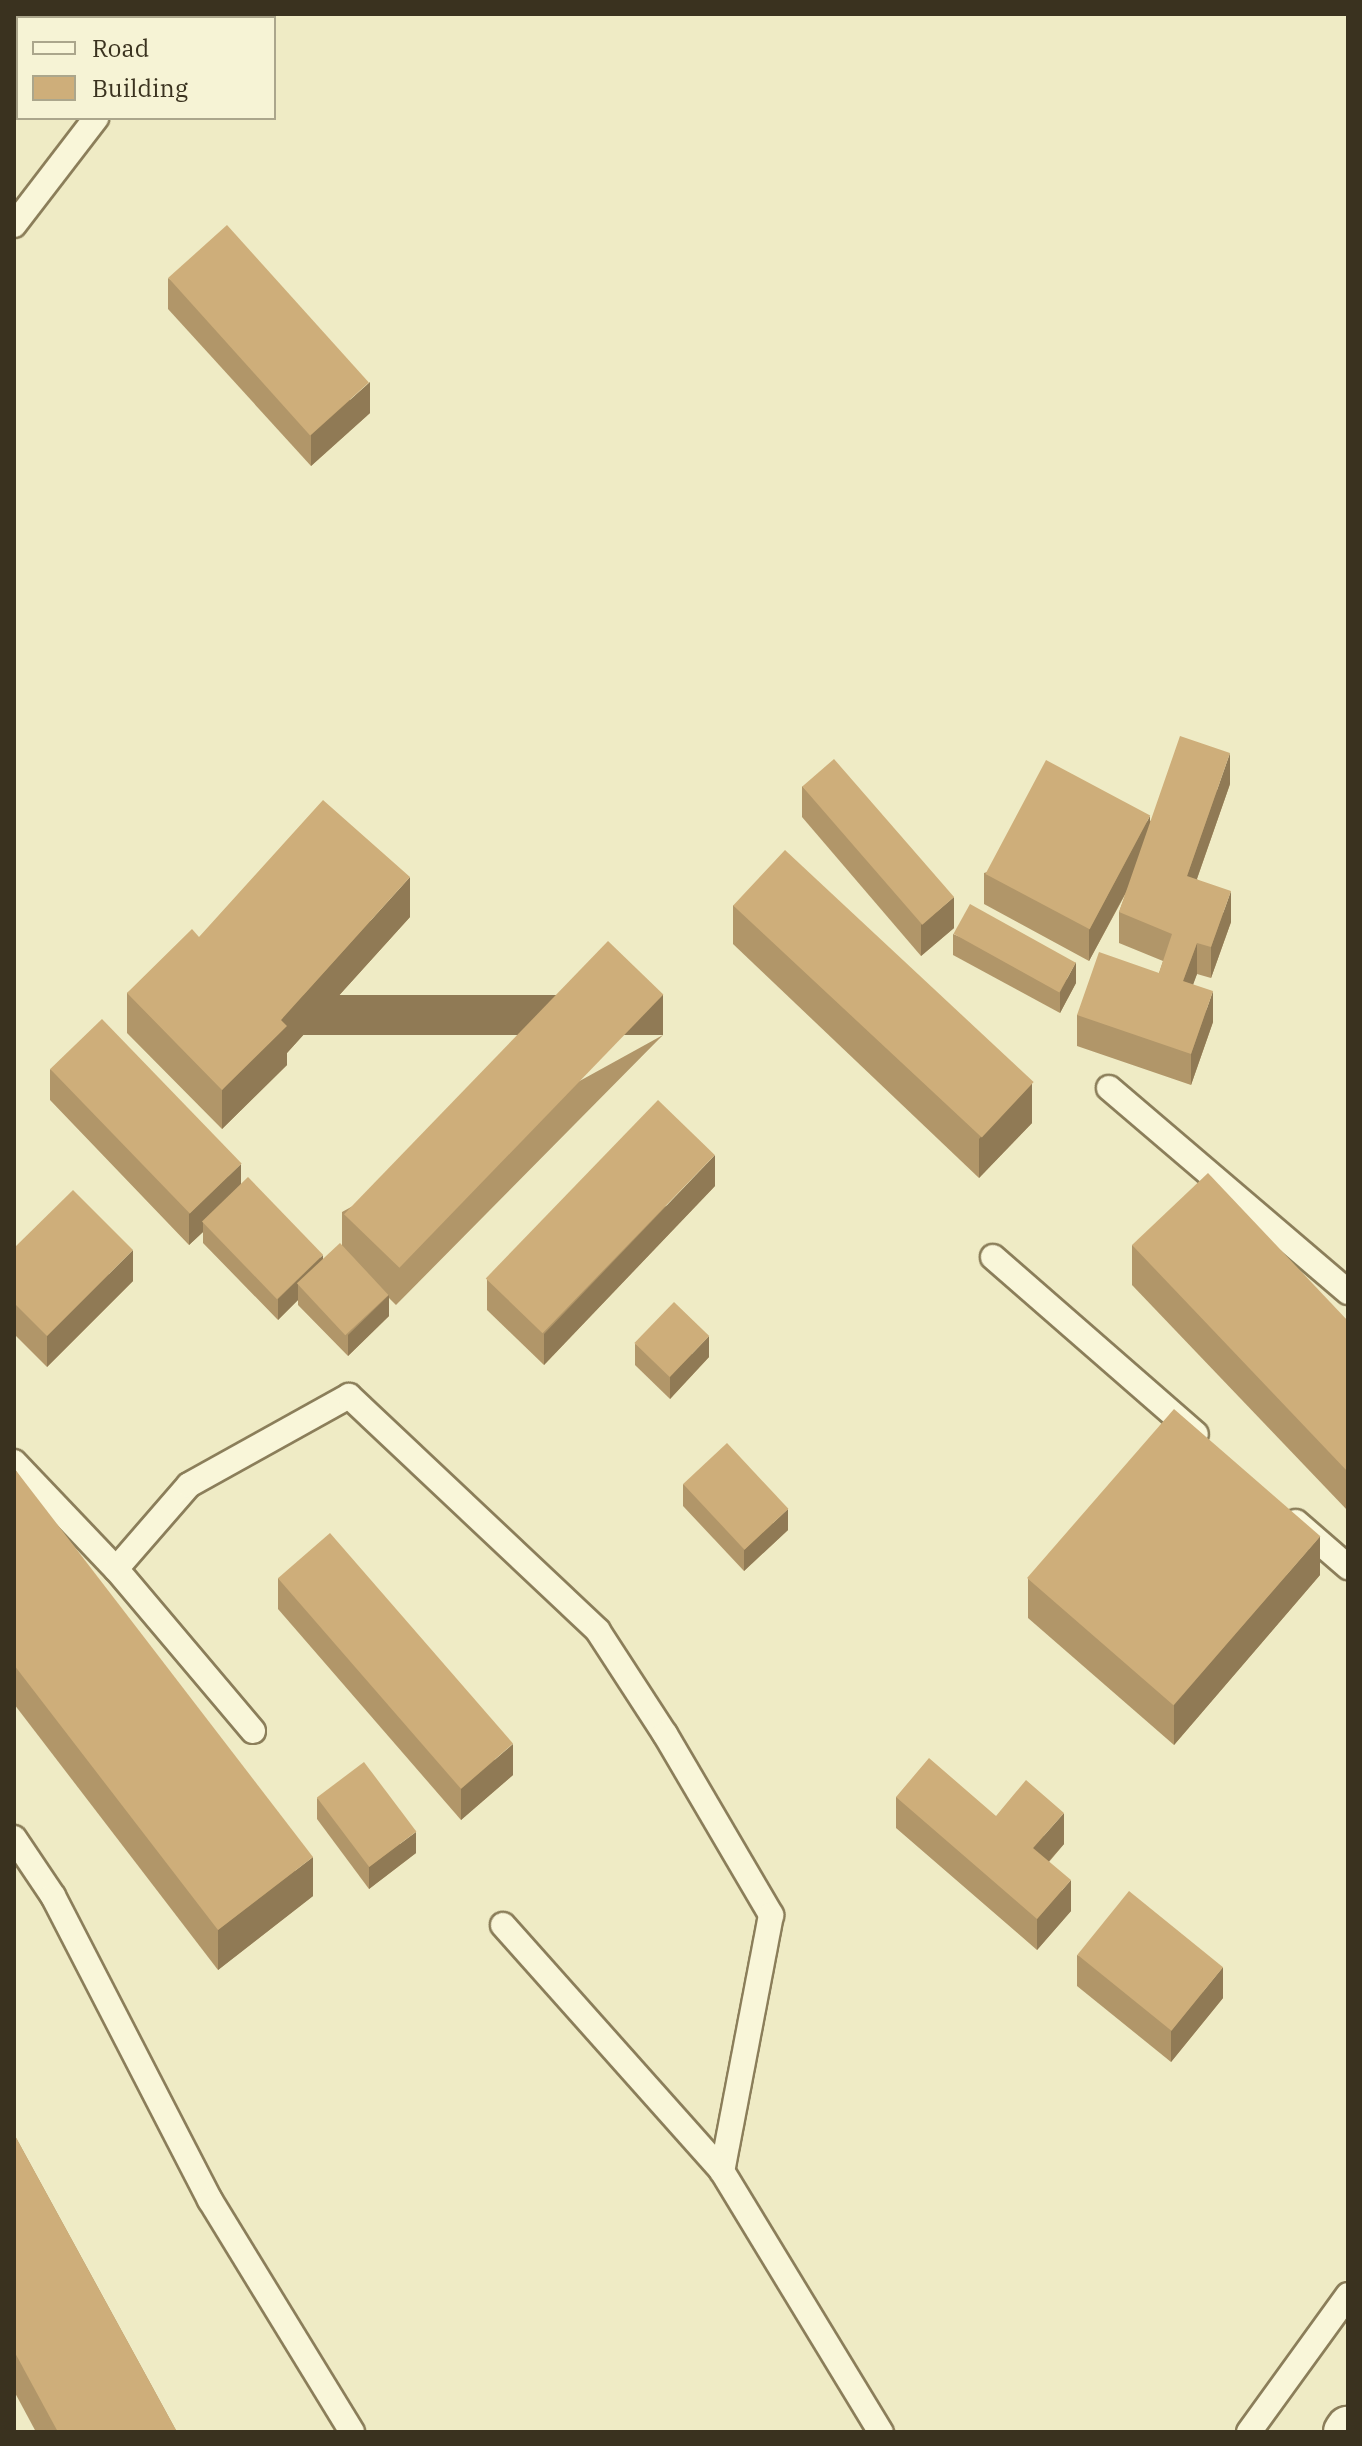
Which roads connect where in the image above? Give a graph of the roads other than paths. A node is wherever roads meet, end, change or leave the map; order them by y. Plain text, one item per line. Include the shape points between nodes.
1 (94, 120) edge
2 (14, 225) edge
3 (1109, 1088) dead end
4 (993, 1257) dead end
5 (1348, 1292) edge
6 (1218, 1453) edge
7 (14, 1462) edge
8 (1277, 1505) edge
9 (1348, 1567) edge
10 (116, 1569) junction
11 (253, 1731) dead end
12 (14, 1838) edge
13 (503, 1925) dead end
14 (722, 2171) junction
15 (1348, 2295) edge
16 (352, 2432) edge
17 (881, 2432) edge
18 (1249, 2432) edge

1 - 2 lane
3 - 5 lane
4 - 6 lane
7 - 10 lane
8 - 9 lane
10 - 11 lane
10 - 14 lane via 189,1485 349,1396 598,1631 771,1915
12 - 16 lane via 53,1896 210,2200
13 - 14 lane
14 - 17 lane
15 - 18 lane

